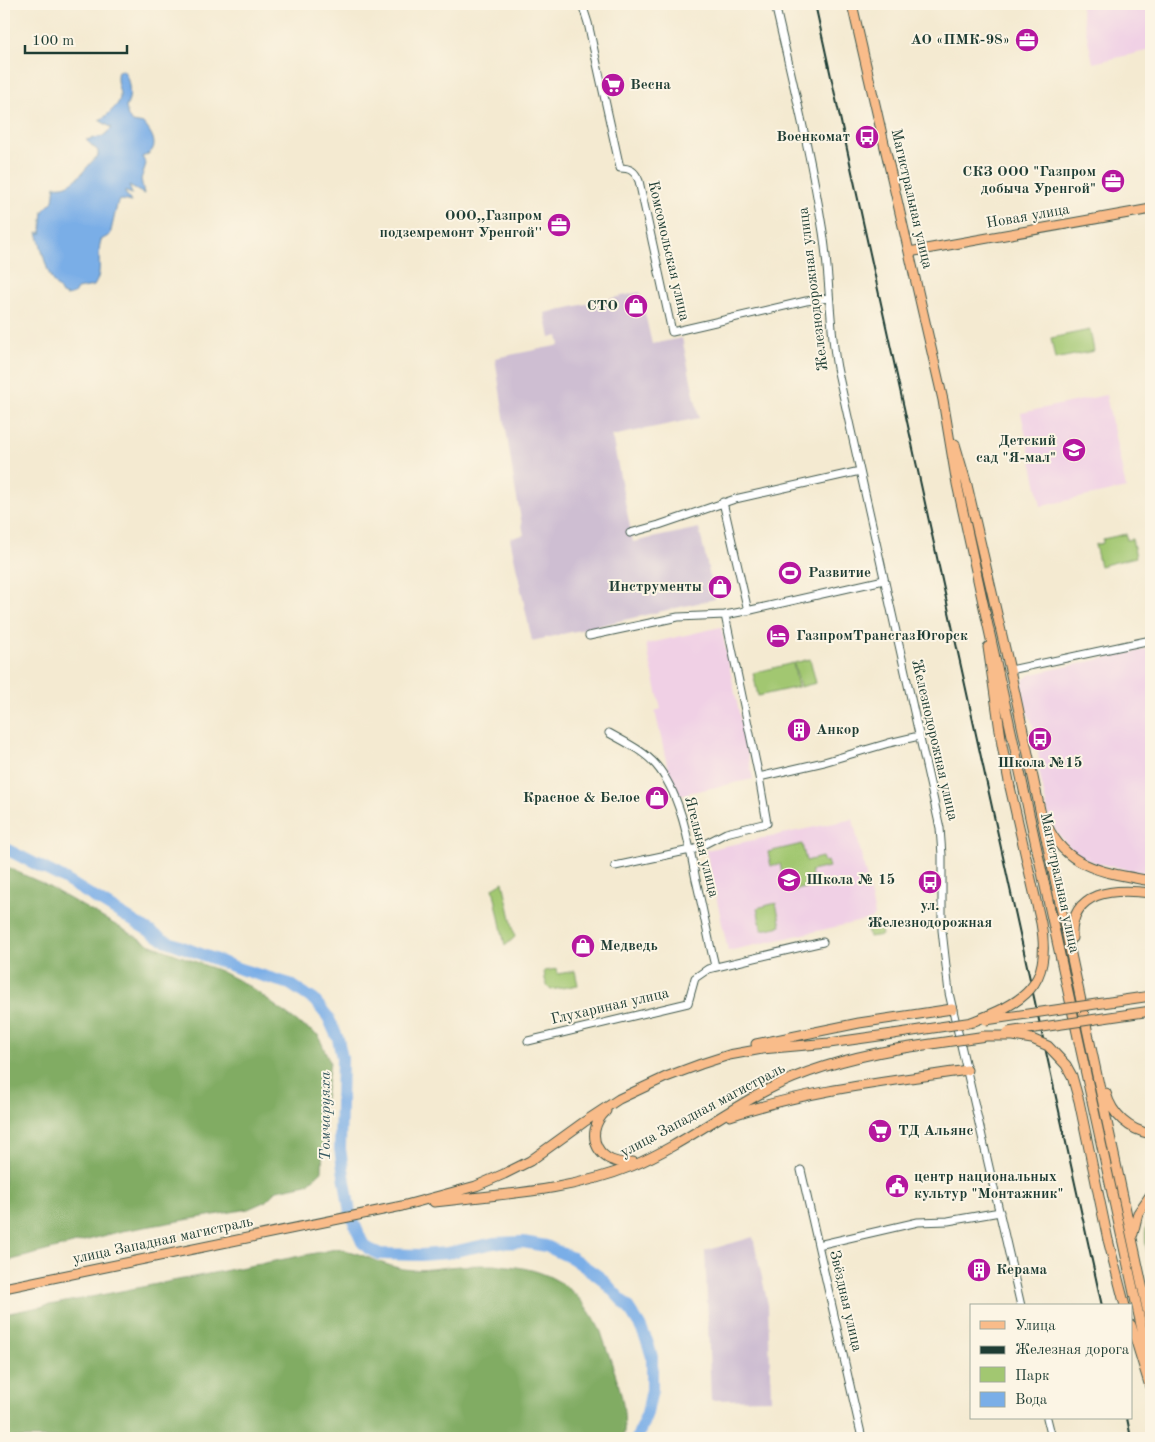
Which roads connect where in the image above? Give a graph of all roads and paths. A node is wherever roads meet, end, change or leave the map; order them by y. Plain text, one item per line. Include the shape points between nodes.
1 (582, 4) edge
2 (775, 4) edge
3 (852, 4) edge
4 (1151, 209) edge
5 (909, 252) junction
6 (828, 298) junction
7 (943, 400) junction
8 (860, 470) junction
9 (723, 502) junction
10 (965, 521) junction
11 (630, 533) dead end
12 (884, 580) junction
13 (748, 611) junction
14 (725, 615) junction
15 (589, 636) dead end
16 (1151, 640) edge
17 (1010, 670) junction
18 (609, 733) dead end
19 (919, 736) junction
20 (758, 777) junction
21 (1037, 796) junction
22 (690, 850) junction
23 (615, 866) dead end
24 (1151, 881) edge
25 (1151, 892) edge
26 (823, 942) dead end
27 (715, 966) junction
28 (1080, 996) junction
29 (1151, 996) edge
30 (952, 1009) junction
31 (1151, 1011) edge
32 (969, 1022) junction
33 (1089, 1035) junction
34 (981, 1036) junction
35 (528, 1041) dead end
36 (683, 1070) junction
37 (967, 1070) junction
38 (620, 1100) junction
39 (713, 1122) junction
40 (1151, 1134) edge
41 (648, 1159) junction
42 (800, 1170) dead end
43 (1151, 1194) edge
44 (402, 1206) junction
45 (1000, 1212) junction
46 (1133, 1244) junction
47 (818, 1245) junction
48 (4, 1288) edge
49 (1021, 1304) edge
50 (1124, 1304) edge
51 (1151, 1327) edge
52 (1132, 1328) edge
53 (1151, 1371) edge
54 (1151, 1390) edge
55 (1048, 1420) edge
56 (862, 1438) edge
57 (1052, 1438) edge

1 - 6 street, Комсомольская улица via 620,168 629,168 639,180 672,332
2 - 6 street, Железнодорожная улица via 820,213
3 - 5 main road, Магистральная улица
4 - 5 main road, Новая улица
5 - 7 main road, Магистральная улица
6 - 8 street, Железнодорожная улица via 837,368
7 - 10 main road, Магистральная улица
7 - 17 main road, Магистральная улица via 967,485
8 - 9 street
8 - 12 street, Железнодорожная улица
9 - 11 street
9 - 13 street
10 - 32 main road, bridge via 1010,787 1044,944 1038,978 1030,989 1016,1002
10 - 53 main road, Магистральная улица
12 - 13 street
12 - 19 street, Железнодорожная улица
13 - 14 street
14 - 15 street via 678,617
14 - 20 street
16 - 17 street
17 - 21 main road, Магистральная улица
18 - 22 street, Ягельная улица via 649,758 664,775 676,801
19 - 20 street
19 - 30 street, Железнодорожная улица via 941,836 942,930
20 - 22 street via 767,823 726,834
21 - 24 main road via 1052,836 1074,859 1103,872
21 - 28 main road, Магистральная улица
22 - 23 street
22 - 27 street, Ягельная улица
25 - 28 main road via 1123,890 1103,893 1079,908 1072,936
26 - 27 street, Глухариная улица
27 - 35 street, Глухариная улица via 695,978 688,1003
28 - 33 main road, Магистральная улица
29 - 32 main road, bridge
30 - 36 main road via 859,1023 747,1046
30 - 37 street, Железнодорожная улица
31 - 34 main road, bridge
32 - 36 main road, улица Западная магистраль, bridge via 829,1044 762,1049 729,1055
33 - 40 main road via 1112,1109 1129,1126
33 - 46 main road, Магистральная улица
34 - 39 main road, улица Западная магистраль, bridge via 846,1060 791,1079
34 - 50 main road, bridge via 1013,1036 1048,1046 1072,1076
36 - 38 main road, улица Западная магистраль
37 - 39 main road via 822,1091 752,1108
37 - 45 street, Железнодорожная улица
38 - 41 main road via 597,1122 595,1139 598,1149 606,1158 619,1163
38 - 44 main road, улица Западная магистраль via 504,1174 476,1186
39 - 41 main road, улица Западная магистраль
41 - 44 main road, улица Западная магистраль via 600,1177 548,1190
42 - 47 street, Звёздная улица
43 - 46 main road via 1138,1213
44 - 48 main road, улица Западная магистраль
45 - 47 street via 948,1221 918,1222
45 - 49 street, Железнодорожная улица
46 - 51 main road, Магистральная улица
47 - 56 street, Звёздная улица
52 - 54 main road
55 - 57 street

